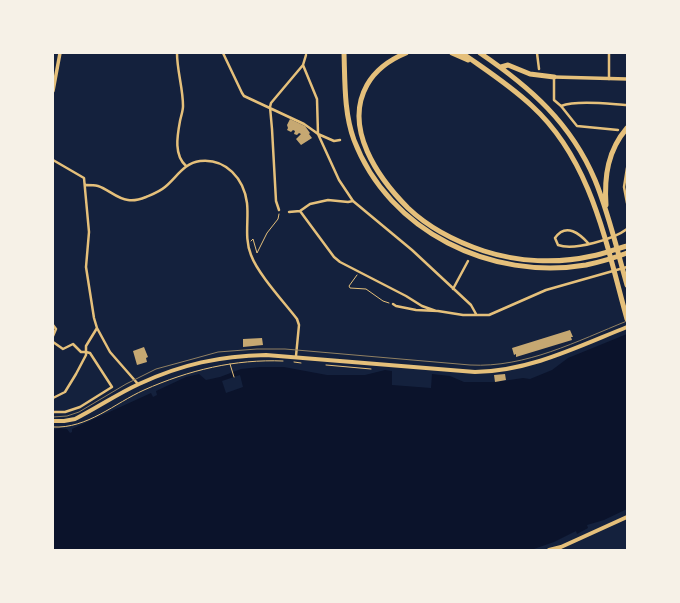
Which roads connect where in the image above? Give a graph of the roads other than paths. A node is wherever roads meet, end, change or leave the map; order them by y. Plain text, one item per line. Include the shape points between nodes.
1 (60, 53) edge
2 (177, 53) edge
3 (223, 53) edge
4 (344, 53) edge
5 (406, 53) edge
6 (452, 53) edge
7 (462, 53) edge
8 (480, 53) edge
9 (537, 53) edge
10 (609, 53) edge
11 (306, 55) dead end
12 (477, 64) junction
13 (303, 66) junction
14 (501, 67) junction
15 (539, 69) dead end
16 (554, 76) junction
17 (609, 79) junction
18 (627, 79) edge
19 (53, 91) edge
20 (627, 105) edge
21 (561, 106) junction
22 (270, 107) junction
23 (627, 128) edge
24 (618, 130) dead end
25 (318, 134) junction
26 (340, 140) dead end
27 (53, 160) edge
28 (186, 166) junction
29 (627, 168) edge
30 (86, 185) junction
31 (353, 201) junction
32 (627, 203) edge
33 (279, 210) road end
34 (300, 211) junction
35 (289, 212) dead end
36 (608, 216) junction
37 (627, 229) edge
38 (589, 244) junction
39 (627, 246) edge
40 (627, 253) edge
41 (468, 261) dead end
42 (627, 267) edge
43 (627, 285) edge
44 (453, 289) junction
45 (393, 304) road end
46 (438, 312) junction
47 (476, 314) junction
48 (627, 318) edge
49 (53, 325) edge
50 (627, 327) edge
51 (97, 328) junction
52 (53, 336) edge
53 (53, 342) edge
54 (86, 352) junction
55 (296, 356) junction
56 (138, 384) junction
57 (53, 398) edge
58 (53, 412) edge
59 (53, 421) edge
60 (627, 517) edge
61 (549, 550) edge

1 - 19 street
2 - 28 street via 183,107 178,153
3 - 22 street via 244,96
4 - 40 highway via 348,116 353,138 382,190 426,231 476,256 533,267 586,265
5 - 39 highway via 390,60 370,80 360,101 358,118 361,136 374,164 409,209 452,238 485,251 510,257 573,259
6 - 12 highway
7 - 12 highway
8 - 14 highway
9 - 15 street
10 - 17 street
11 - 13 street
12 - 48 highway via 533,106 568,149 595,206
13 - 22 street
13 - 25 street via 317,99
14 - 16 highway via 508,65 530,74
14 - 36 highway via 534,94 563,125 590,170
16 - 17 street
16 - 21 street via 553,97
17 - 18 street
20 - 21 street via 581,103
21 - 24 street via 581,128
22 - 25 street
22 - 33 street via 276,200
23 - 36 highway via 613,150 607,167 605,195
25 - 26 street via 334,141
25 - 31 street via 339,180
27 - 30 street via 82,176
28 - 30 street via 158,192 139,199 128,200 98,186
28 - 55 street via 204,160 217,162 236,175 246,197 248,245 255,265 299,325
29 - 32 street via 624,187
30 - 51 street via 89,232 86,267
31 - 34 street via 328,200 310,204
31 - 44 street via 412,250
34 - 35 street
34 - 46 street via 334,257 422,306
36 - 43 highway
37 - 38 street via 610,239
38 - 38 street via 580,234 570,230 560,233 556,238 558,245 563,247
41 - 44 street
42 - 47 street via 546,290 489,315
44 - 47 street via 471,305
45 - 46 street
46 - 47 street
49 - 52 street via 56,329
50 - 55 main road via 535,363 488,372
51 - 54 street via 86,346
51 - 56 street via 110,352
53 - 54 street via 63,349 73,344 81,352
54 - 57 street via 65,392
54 - 58 street via 90,353 112,387 80,407 66,412
55 - 56 main road via 236,356 204,361
56 - 59 main road via 75,419
60 - 61 main road

